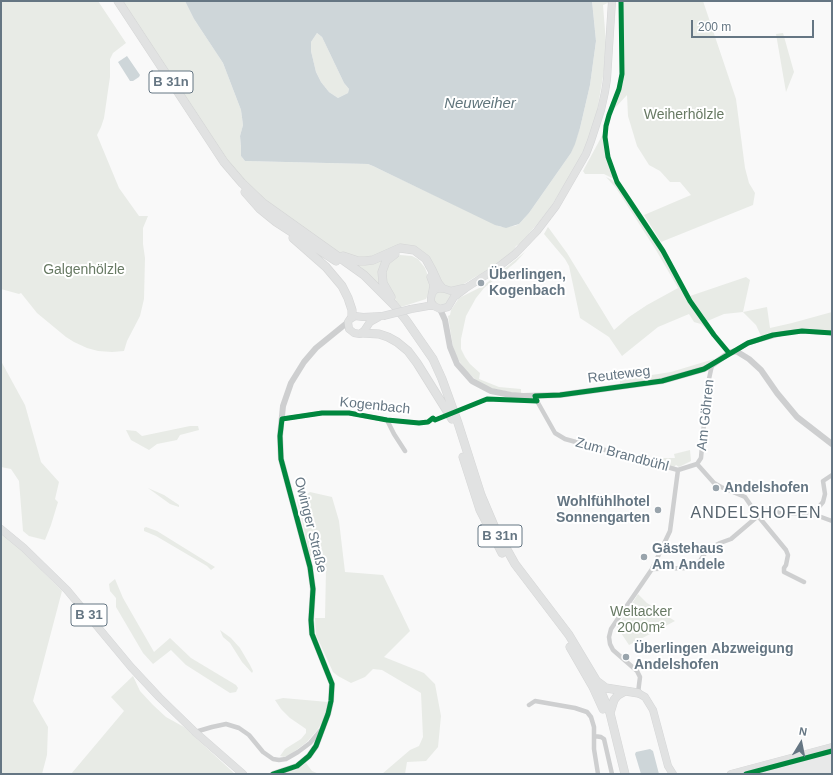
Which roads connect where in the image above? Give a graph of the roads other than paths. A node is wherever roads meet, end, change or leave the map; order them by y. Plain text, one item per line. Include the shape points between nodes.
1 (118, 1) edge
2 (612, 1) edge
3 (224, 162) junction
4 (276, 222) junction
5 (334, 253) junction
6 (466, 288) junction
7 (445, 289) junction
8 (433, 291) junction
9 (452, 299) junction
10 (394, 305) junction
11 (435, 305) junction
12 (448, 307) junction
13 (381, 316) junction
14 (363, 317) junction
15 (350, 319) junction
16 (445, 320) junction
17 (364, 329) junction
18 (350, 330) junction
19 (832, 333) edge
20 (332, 335) junction
21 (736, 351) junction
22 (712, 365) junction
23 (536, 396) junction
24 (282, 419) junction
25 (452, 419) junction
26 (387, 420) junction
27 (419, 423) dead end
28 (832, 444) edge
29 (405, 451) dead end
30 (697, 464) junction
31 (678, 470) junction
32 (832, 475) edge
33 (813, 514) junction
34 (758, 516) junction
35 (832, 521) edge
36 (1, 528) edge
37 (652, 569) junction
38 (804, 582) dead end
39 (596, 680) junction
40 (625, 691) junction
41 (638, 693) junction
42 (529, 705) dead end
43 (610, 713) junction
44 (323, 729) junction
45 (195, 732) junction
46 (594, 736) junction
47 (617, 740) junction
48 (832, 747) edge
49 (668, 766) junction
50 (243, 774) edge
51 (273, 774) edge
52 (598, 774) edge
53 (612, 774) edge
54 (625, 774) edge
55 (669, 774) edge
56 (673, 774) edge
57 (731, 774) edge

1 - 3 highway, B 31n
2 - 6 main road via 606,92 586,154 556,206 529,240 497,268
3 - 4 highway, B 31n via 242,190
3 - 5 highway, B 31n via 263,203
4 - 15 highway via 334,276 348,298 352,310
4 - 25 highway, B 31n via 340,264 386,303 431,366
5 - 7 highway via 365,261 400,248 414,250 426,259 438,283
5 - 10 highway, B 31n via 364,275
6 - 7 main road
6 - 9 main road
7 - 8 main road
7 - 9 main road
8 - 10 highway via 434,285 423,260 412,252 399,252 386,261 382,272 383,283
8 - 11 main road
9 - 12 main road
10 - 39 highway, B 31n via 433,359 458,423 481,495 504,545 515,564 569,635
11 - 12 main road
11 - 13 main road, bridge via 419,306
11 - 16 street, Reuteweg
12 - 16 street, Reuteweg
13 - 14 main road
13 - 17 main road
14 - 15 main road via 358,315
14 - 17 main road via 366,321
15 - 18 main road
15 - 20 street, Owinger Straße
16 - 23 street, Reuteweg via 454,358 472,381 499,393
17 - 18 main road via 354,334
17 - 25 highway via 388,337 408,351
18 - 20 street, Owinger Straße
19 - 21 street via 802,331 778,334 748,343
20 - 24 street, Owinger Straße via 310,355 295,377 283,406
21 - 22 street, Reuteweg
21 - 28 street via 749,358 761,370 797,417
22 - 23 street, Reuteweg via 662,381
22 - 30 street, Am Göhren via 706,388 701,458
23 - 31 street, Zum Brandbühl via 536,401 555,433 566,439
24 - 26 street, Kogenbach via 322,413 349,413
24 - 44 street, Owinger Straße via 281,459 310,567 312,634 332,684 331,701
25 - 47 highway, B 31n via 474,494 494,537 516,573 563,635 593,687
26 - 27 street, Kogenbach
26 - 29 street
30 - 31 street, Am Göhren
30 - 34 street, Am Göhren via 721,487 745,496
31 - 37 street, Zum Brandbühl via 670,531
32 - 33 street via 823,481 823,502
33 - 34 street via 779,513 771,509
33 - 35 street
34 - 37 street via 731,539 707,550 700,561 688,568
34 - 38 street, Am Göhren via 786,550 788,555 784,572
36 - 45 main road, B 31 via 67,590 131,667
37 - 41 street, Zum Brandbühl via 611,629 609,637 613,650 637,671 640,677
39 - 40 highway via 606,688
39 - 43 highway, B 31n
40 - 41 highway
40 - 43 highway via 614,700
41 - 49 main road via 644,697 652,710
42 - 46 street via 536,701 587,712 594,727
43 - 47 highway, B 31n
44 - 45 street via 310,743 286,759 273,759 239,728 226,724
44 - 51 street, Owinger Straße via 309,756 297,766
45 - 50 main road, B 31
46 - 52 street
46 - 53 street via 604,739
47 - 54 highway
48 - 57 main road
49 - 55 main road
49 - 56 main road

